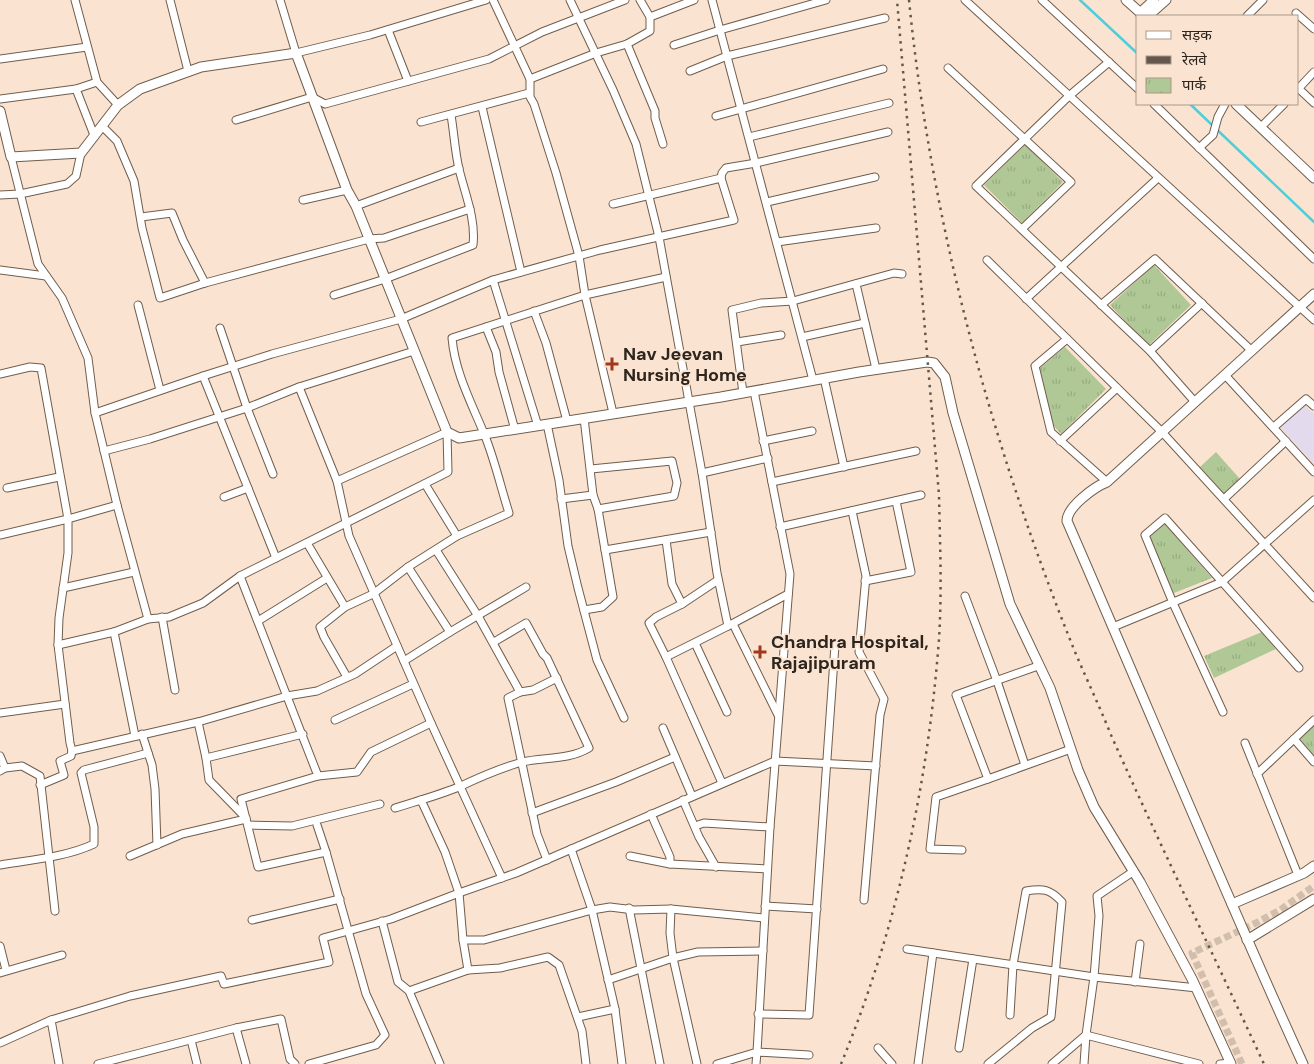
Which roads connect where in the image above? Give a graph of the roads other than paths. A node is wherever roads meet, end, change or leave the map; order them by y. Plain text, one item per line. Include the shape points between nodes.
1 (75, 0) edge
2 (170, 0) edge
3 (280, 0) edge
4 (486, 0) edge
5 (493, 0) edge
6 (570, 0) edge
7 (626, 0) edge
8 (640, 0) edge
9 (694, 0) edge
10 (712, 0) edge
11 (826, 0) edge
12 (965, 0) edge
13 (1042, 0) edge
14 (1126, 0) edge
15 (1154, 0) edge
16 (1166, 0) edge
17 (1263, 0) edge
18 (1144, 15) edge
19 (1248, 15) edge
20 (1299, 16) edge
21 (650, 17) junction
22 (579, 18) junction
23 (885, 18) dead end
24 (388, 30) junction
25 (720, 30) junction
26 (1314, 30) edge
27 (627, 44) junction
28 (674, 45) dead end
29 (515, 46) junction
30 (87, 47) junction
31 (296, 53) junction
32 (596, 53) junction
33 (727, 56) junction
34 (0, 59) edge
35 (1108, 62) junction
36 (948, 68) dead end
37 (883, 69) dead end
38 (188, 71) junction
39 (690, 71) dead end
40 (1314, 72) edge
41 (530, 79) junction
42 (408, 81) junction
43 (98, 82) junction
44 (1136, 87) edge
45 (1299, 88) edge
46 (76, 89) junction
47 (1299, 90) edge
48 (529, 93) junction
49 (1069, 96) junction
50 (312, 97) junction
51 (0, 99) edge
52 (889, 103) dead end
53 (1314, 103) edge
54 (118, 105) junction
55 (1155, 105) edge
56 (1224, 105) edge
57 (1237, 105) edge
58 (1283, 105) edge
59 (482, 107) junction
60 (742, 109) junction
61 (0, 111) edge
62 (451, 115) junction
63 (716, 116) dead end
64 (236, 120) dead end
65 (421, 122) dead end
66 (102, 126) junction
67 (1261, 127) junction
68 (888, 132) dead end
69 (94, 135) junction
70 (749, 136) junction
71 (1024, 139) junction
72 (663, 144) dead end
73 (1199, 148) junction
74 (81, 153) junction
75 (11, 157) junction
76 (756, 163) junction
77 (459, 168) junction
78 (876, 177) dead end
79 (721, 178) junction
80 (1158, 178) junction
81 (1314, 178) edge
82 (348, 190) junction
83 (20, 194) junction
84 (0, 195) edge
85 (648, 195) junction
86 (303, 200) dead end
87 (767, 202) junction
88 (612, 204) dead end
89 (356, 206) junction
90 (470, 209) junction
91 (141, 217) junction
92 (876, 228) dead end
93 (1022, 229) junction
94 (659, 237) junction
95 (369, 239) junction
96 (777, 242) junction
97 (579, 256) junction
98 (1314, 259) edge
99 (987, 260) dead end
100 (1061, 267) junction
101 (0, 270) edge
102 (520, 272) junction
103 (902, 274) dead end
104 (46, 276) junction
105 (666, 277) junction
106 (385, 279) junction
107 (493, 280) junction
108 (205, 283) junction
109 (856, 284) junction
110 (1314, 294) edge
111 (586, 295) junction
112 (334, 296) dead end
113 (1026, 299) junction
114 (793, 301) junction
115 (1202, 303) junction
116 (138, 305) dead end
117 (1101, 305) junction
118 (1300, 307) junction
119 (534, 311) junction
120 (401, 319) junction
121 (1314, 320) edge
122 (505, 321) junction
123 (865, 323) junction
124 (486, 327) junction
125 (220, 328) dead end
126 (781, 335) dead end
127 (802, 337) junction
128 (1067, 339) junction
129 (737, 342) junction
130 (414, 351) junction
131 (1150, 351) junction
132 (1252, 351) junction
133 (233, 366) junction
134 (876, 369) junction
135 (0, 374) edge
136 (1225, 375) junction
137 (203, 376) junction
138 (824, 378) junction
139 (813, 380) junction
140 (298, 387) junction
141 (1117, 388) junction
142 (160, 390) junction
143 (754, 391) junction
144 (743, 392) junction
145 (689, 402) junction
146 (1195, 402) junction
147 (1314, 406) edge
148 (247, 408) junction
149 (95, 413) junction
150 (613, 413) junction
151 (220, 417) junction
152 (584, 418) junction
153 (567, 421) junction
154 (543, 425) junction
155 (1274, 428) junction
156 (515, 430) junction
157 (812, 431) dead end
158 (447, 432) junction
159 (1162, 432) junction
160 (484, 434) junction
161 (764, 441) junction
162 (1060, 441) junction
163 (1286, 441) junction
164 (104, 451) junction
165 (916, 451) dead end
166 (768, 458) junction
167 (844, 467) junction
168 (591, 469) junction
169 (1314, 472) edge
170 (702, 473) junction
171 (274, 474) dead end
172 (59, 476) junction
173 (337, 481) junction
174 (772, 482) junction
175 (1107, 482) junction
176 (425, 484) junction
177 (7, 488) dead end
178 (248, 488) junction
179 (593, 495) junction
180 (920, 495) dead end
181 (224, 497) dead end
182 (561, 499) junction
183 (1224, 499) junction
184 (1314, 500) edge
185 (896, 501) junction
186 (117, 506) junction
187 (598, 509) junction
188 (852, 511) junction
189 (68, 519) junction
190 (347, 524) junction
191 (780, 528) junction
192 (711, 532) junction
193 (0, 535) edge
194 (457, 536) junction
195 (666, 540) junction
196 (307, 543) junction
197 (1266, 545) junction
198 (436, 550) junction
199 (605, 550) junction
200 (276, 558) junction
201 (408, 568) junction
202 (134, 572) junction
203 (240, 576) junction
204 (327, 578) junction
205 (718, 580) junction
206 (865, 581) junction
207 (1222, 582) junction
208 (526, 587) dead end
209 (63, 588) junction
210 (374, 594) junction
211 (788, 594) junction
212 (965, 596) dead end
213 (1314, 598) edge
214 (1173, 603) junction
215 (682, 604) junction
216 (345, 607) junction
217 (584, 610) junction
218 (478, 616) junction
219 (162, 617) junction
220 (148, 619) junction
221 (258, 621) junction
222 (730, 625) junction
223 (1113, 627) junction
224 (114, 632) junction
225 (450, 632) junction
226 (494, 642) junction
227 (695, 643) junction
228 (784, 644) junction
229 (58, 645) junction
230 (397, 646) junction
231 (666, 657) junction
232 (404, 661) junction
233 (1038, 666) junction
234 (1299, 668) dead end
235 (347, 677) junction
236 (557, 678) junction
237 (997, 681) junction
238 (413, 684) junction
239 (175, 690) dead end
240 (520, 692) junction
241 (287, 696) junction
242 (65, 704) junction
243 (726, 712) dead end
244 (1223, 712) dead end
245 (0, 713) edge
246 (778, 716) junction
247 (624, 718) dead end
248 (335, 720) dead end
249 (1314, 720) edge
250 (198, 722) junction
251 (431, 723) junction
252 (663, 728) dead end
253 (303, 734) junction
254 (139, 735) junction
255 (1294, 739) junction
256 (1245, 743) dead end
257 (1071, 749) junction
258 (72, 751) junction
259 (148, 753) junction
260 (0, 756) edge
261 (675, 756) junction
262 (206, 758) junction
263 (775, 761) junction
264 (522, 762) junction
265 (1314, 762) edge
266 (826, 764) junction
267 (1025, 765) junction
268 (876, 766) junction
269 (3, 770) edge
270 (1257, 774) junction
271 (318, 776) junction
272 (988, 779) junction
273 (722, 783) junction
274 (40, 784) junction
275 (460, 786) junction
276 (692, 796) junction
277 (421, 800) junction
278 (682, 800) junction
279 (380, 804) dead end
280 (395, 808) dead end
281 (532, 813) junction
282 (651, 814) junction
283 (247, 822) junction
284 (317, 825) dead end
285 (695, 826) junction
286 (770, 828) junction
287 (157, 845) junction
288 (571, 849) junction
289 (962, 850) dead end
290 (326, 852) junction
291 (130, 856) dead end
292 (630, 856) dead end
293 (49, 857) junction
294 (547, 860) junction
295 (670, 864) junction
296 (0, 865) edge
297 (1314, 866) edge
298 (716, 867) junction
299 (767, 869) junction
300 (1134, 871) junction
301 (1298, 875) junction
302 (502, 878) junction
303 (459, 893) junction
304 (340, 899) junction
305 (1314, 899) edge
306 (864, 900) dead end
307 (1232, 904) junction
308 (765, 906) junction
309 (629, 908) junction
310 (817, 909) junction
311 (592, 910) junction
312 (671, 910) junction
313 (55, 911) dead end
314 (764, 918) junction
315 (252, 920) dead end
316 (382, 921) junction
317 (348, 930) junction
318 (463, 940) junction
319 (1247, 940) junction
320 (1140, 944) dead end
321 (0, 946) edge
322 (907, 949) dead end
323 (763, 951) junction
324 (933, 953) junction
325 (62, 955) dead end
326 (673, 958) junction
327 (973, 959) junction
328 (1013, 965) junction
329 (468, 970) junction
330 (642, 970) junction
331 (1054, 971) junction
332 (3, 972) edge
333 (1094, 978) junction
334 (608, 980) junction
335 (1135, 982) junction
336 (1197, 988) junction
337 (409, 991) junction
338 (615, 1008) junction
339 (758, 1014) junction
340 (1010, 1015) dead end
341 (578, 1017) junction
342 (51, 1020) junction
343 (236, 1028) junction
344 (1086, 1035) junction
345 (191, 1040) junction
346 (0, 1043) edge
347 (878, 1048) dead end
348 (959, 1048) dead end
349 (757, 1052) junction
350 (809, 1055) dead end
351 (59, 1064) edge
352 (98, 1064) edge
353 (197, 1064) edge
354 (246, 1064) edge
355 (295, 1064) edge
356 (309, 1064) edge
357 (440, 1064) edge
358 (586, 1064) edge
359 (622, 1064) edge
360 (660, 1064) edge
361 (697, 1064) edge
362 (717, 1064) edge
363 (756, 1064) edge
364 (892, 1064) edge
365 (918, 1064) edge
366 (988, 1064) edge
367 (1052, 1064) edge
368 (1057, 1064) edge
369 (1084, 1064) edge
370 (1200, 1064) edge
371 (1220, 1064) edge
372 (1231, 1064) edge
373 (1304, 1064) edge

1 - 30 street
2 - 38 street
3 - 31 street
4 - 24 street
5 - 29 street
6 - 22 street
7 - 22 street
8 - 21 street
9 - 21 street
10 - 25 street
11 - 25 street
12 - 49 street
13 - 35 street
14 - 18 street
15 - 18 street
16 - 18 street
17 - 19 street
20 - 26 street
21 - 27 street via 650,31
22 - 29 street
22 - 32 street
23 - 33 street
24 - 31 street
24 - 42 street
25 - 28 street
25 - 33 street
27 - 32 street
27 - 72 street via 655,111
29 - 41 street
29 - 42 street via 489,59
30 - 34 street
30 - 43 street
31 - 38 street
31 - 50 street
32 - 41 street
32 - 85 street via 636,144
33 - 39 street
33 - 60 street
35 - 44 street
35 - 49 street
36 - 71 street
37 - 60 street
38 - 54 street via 140,89
40 - 45 street
41 - 48 street
42 - 50 street via 325,104
43 - 46 street
43 - 54 street
46 - 51 street
46 - 69 street
47 - 53 street
48 - 59 street
48 - 97 street
49 - 71 street
49 - 80 street
50 - 64 street
50 - 82 street
52 - 70 street
54 - 66 street
55 - 73 street
56 - 73 street via 1212,135
57 - 67 street
58 - 67 street
59 - 62 street
59 - 102 street
60 - 63 street
60 - 70 street
61 - 75 street
62 - 65 street
62 - 77 street
66 - 69 street
66 - 91 street via 117,141 134,181
67 - 81 street
68 - 76 street
69 - 74 street
70 - 76 street
71 - 93 street via 976,186
71 - 93 street via 1071,182
73 - 98 street
74 - 75 street
74 - 83 street via 76,176 67,184
75 - 83 street
76 - 79 street via 726,168
76 - 87 street
77 - 89 street
77 - 90 street
78 - 87 street
79 - 85 street
79 - 94 street via 734,220
80 - 100 street
80 - 118 street
82 - 86 street
82 - 89 street
83 - 84 street
83 - 104 street via 38,264
85 - 88 street
85 - 94 street
87 - 96 street
89 - 95 street
90 - 95 street via 384,238
90 - 106 street via 472,245
91 - 108 street via 172,213
91 - 108 street via 160,298
92 - 96 street
93 - 100 street
94 - 97 street
94 - 105 street
95 - 106 street
95 - 108 street
96 - 114 street
97 - 102 street
97 - 111 street
99 - 113 street
100 - 113 street
100 - 117 street
101 - 104 street
102 - 107 street
103 - 109 street via 894,273
104 - 149 street via 62,298 88,358
105 - 111 street
105 - 145 street
106 - 112 street
106 - 120 street
107 - 120 street
107 - 122 street
109 - 114 street
109 - 123 street
110 - 118 street
111 - 119 street
111 - 150 street
113 - 128 street
114 - 127 street
114 - 129 street via 761,303 732,310
115 - 117 street via 1155,259
115 - 131 street
115 - 132 street
116 - 142 street
117 - 131 street
118 - 121 street
118 - 132 street
119 - 122 street
119 - 153 street
120 - 130 street
120 - 133 street
122 - 124 street
122 - 154 street
123 - 127 street
123 - 134 street
124 - 156 street via 496,352
124 - 160 street via 452,338 457,368
125 - 133 street
126 - 129 street
127 - 139 street
128 - 141 street
128 - 162 street via 1035,366 1051,432
129 - 144 street
130 - 140 street
130 - 158 street
131 - 146 street
132 - 136 street
133 - 137 street
133 - 148 street
134 - 138 street
134 - 233 street via 927,362 934,363 945,377 1010,604
135 - 172 street via 41,368
136 - 146 street
136 - 155 street
137 - 142 street
137 - 151 street
138 - 139 street
138 - 167 street
139 - 143 street
140 - 148 street
140 - 173 street
141 - 159 street
141 - 162 street
142 - 149 street
143 - 144 street
143 - 161 street
144 - 145 street
145 - 150 street
145 - 170 street
146 - 159 street
147 - 155 street via 1306,399
148 - 151 street
148 - 171 street
149 - 164 street
150 - 152 street
151 - 164 street
151 - 178 street
152 - 153 street
152 - 168 street
153 - 154 street
154 - 156 street
154 - 182 street via 559,480
155 - 163 street
156 - 160 street
157 - 161 street
158 - 160 street via 459,438
158 - 173 street
158 - 176 street via 448,472
159 - 175 street
159 - 183 street
160 - 194 street via 509,513
161 - 166 street
162 - 175 street
163 - 169 street
163 - 183 street
164 - 186 street
165 - 167 street
166 - 170 street
166 - 174 street
167 - 174 street
168 - 179 street
168 - 187 street via 672,461 677,483 674,496
170 - 192 street
172 - 177 street
172 - 189 street
173 - 190 street
174 - 191 street
175 - 223 street via 1093,488 1070,512 1067,521
176 - 190 street
176 - 194 street
178 - 181 street
178 - 200 street
179 - 182 street
179 - 187 street
180 - 185 street
182 - 217 street via 568,546
183 - 197 street
184 - 197 street
185 - 188 street
185 - 206 street via 911,572
186 - 189 street
186 - 202 street
187 - 199 street
188 - 191 street
188 - 206 street
189 - 193 street
189 - 209 street
190 - 196 street
190 - 210 street
191 - 211 street via 790,574
192 - 195 street
192 - 205 street
194 - 198 street
195 - 199 street
195 - 215 street via 672,584
196 - 200 street
196 - 204 street
197 - 207 street
197 - 213 street
198 - 201 street
198 - 218 street
199 - 217 street via 613,597 602,607
200 - 203 street
201 - 210 street
201 - 225 street
202 - 209 street
202 - 220 street
203 - 219 street via 203,603
203 - 221 street
204 - 216 street
204 - 221 street
205 - 215 street
205 - 222 street
206 - 268 street via 859,652 884,699
207 - 214 street
207 - 214 street via 1165,518 1146,535
207 - 234 street
208 - 218 street
209 - 229 street
210 - 216 street
210 - 230 street
211 - 222 street
211 - 228 street
212 - 237 street
214 - 223 street
214 - 244 street
215 - 231 street via 649,623
216 - 235 street via 320,627
217 - 247 street via 597,660
218 - 225 street
218 - 226 street
219 - 220 street
219 - 239 street
220 - 224 street
221 - 241 street
222 - 227 street
222 - 246 street
223 - 307 street
224 - 229 street
224 - 254 street
225 - 232 street
226 - 236 street via 526,623
226 - 240 street
227 - 231 street
227 - 243 street
228 - 246 street
228 - 266 street via 835,645
229 - 242 street
230 - 232 street
230 - 235 street
231 - 273 street
232 - 238 street
233 - 237 street
233 - 257 street via 1050,688
235 - 241 street via 316,691
236 - 240 street via 533,690
236 - 264 street via 589,748 579,754
237 - 267 street
237 - 272 street via 956,695
238 - 248 street
238 - 251 street
240 - 264 street via 508,698
241 - 250 street
241 - 253 street
242 - 245 street
242 - 258 street
246 - 263 street
249 - 255 street
250 - 254 street
250 - 262 street
251 - 271 street via 371,752 357,772
251 - 275 street
252 - 261 street
253 - 262 street
253 - 271 street
254 - 258 street
254 - 259 street
255 - 265 street
255 - 270 street
256 - 270 street
257 - 267 street
257 - 300 street via 1094,807
258 - 274 street via 72,756 60,761 64,775
259 - 287 street via 155,789
259 - 293 street via 84,770 81,774 94,827 94,844
260 - 269 street
261 - 276 street
261 - 281 street
262 - 283 street via 209,780
263 - 266 street
263 - 273 street
263 - 286 street
264 - 275 street
264 - 281 street
266 - 268 street
266 - 310 street
267 - 272 street
268 - 306 street
269 - 274 street via 22,766 40,776
270 - 301 street
271 - 283 street via 241,799
272 - 289 street via 936,797 930,849
273 - 276 street
274 - 293 street
275 - 277 street
275 - 302 street
276 - 278 street
277 - 280 street
277 - 303 street via 445,852
278 - 282 street
278 - 285 street
279 - 283 street via 292,826
281 - 294 street
282 - 288 street
282 - 295 street
283 - 287 street via 182,834
283 - 290 street via 258,867
284 - 290 street
285 - 286 street via 704,823
285 - 298 street
286 - 299 street
287 - 291 street
288 - 294 street
288 - 311 street
290 - 304 street
292 - 295 street
293 - 296 street
293 - 313 street
294 - 302 street
295 - 298 street
297 - 301 street
298 - 299 street
299 - 308 street
300 - 333 street via 1096,896 1099,916
300 - 336 street
301 - 307 street
302 - 303 street
303 - 316 street
303 - 318 street
304 - 315 street
304 - 317 street
305 - 319 street
307 - 319 street
308 - 310 street
308 - 314 street
309 - 311 street
309 - 312 street
309 - 330 street
310 - 339 street via 809,1015
311 - 318 street via 484,940
311 - 334 street
312 - 314 street
312 - 326 street
314 - 323 street
316 - 317 street
316 - 337 street via 398,982
317 - 342 street via 323,938 329,962 224,984 221,976 189,982
317 - 356 street via 366,994 385,1035 376,1045
318 - 329 street
319 - 373 street
320 - 335 street
321 - 332 street
322 - 324 street
323 - 326 street via 698,952
323 - 339 street
324 - 327 street
324 - 365 street
325 - 332 street
326 - 330 street
326 - 361 street
327 - 328 street
327 - 348 street
328 - 331 street
328 - 331 street via 1026,891 1040,889 1054,894 1062,902
328 - 340 street
329 - 337 street
329 - 341 street via 500,968 548,957 559,965
330 - 334 street
330 - 360 street
331 - 333 street
331 - 366 street via 1050,1017
333 - 335 street
333 - 344 street
334 - 338 street
335 - 336 street
336 - 372 street
337 - 357 street
338 - 341 street
338 - 359 street
339 - 349 street
341 - 358 street
342 - 346 street
342 - 351 street
343 - 345 street
343 - 354 street
343 - 355 street via 281,1019 290,1059
344 - 367 street
344 - 369 street
344 - 370 street
345 - 352 street
345 - 353 street
347 - 364 street
349 - 350 street
349 - 362 street
349 - 363 street
367 - 368 street
371 - 372 street

